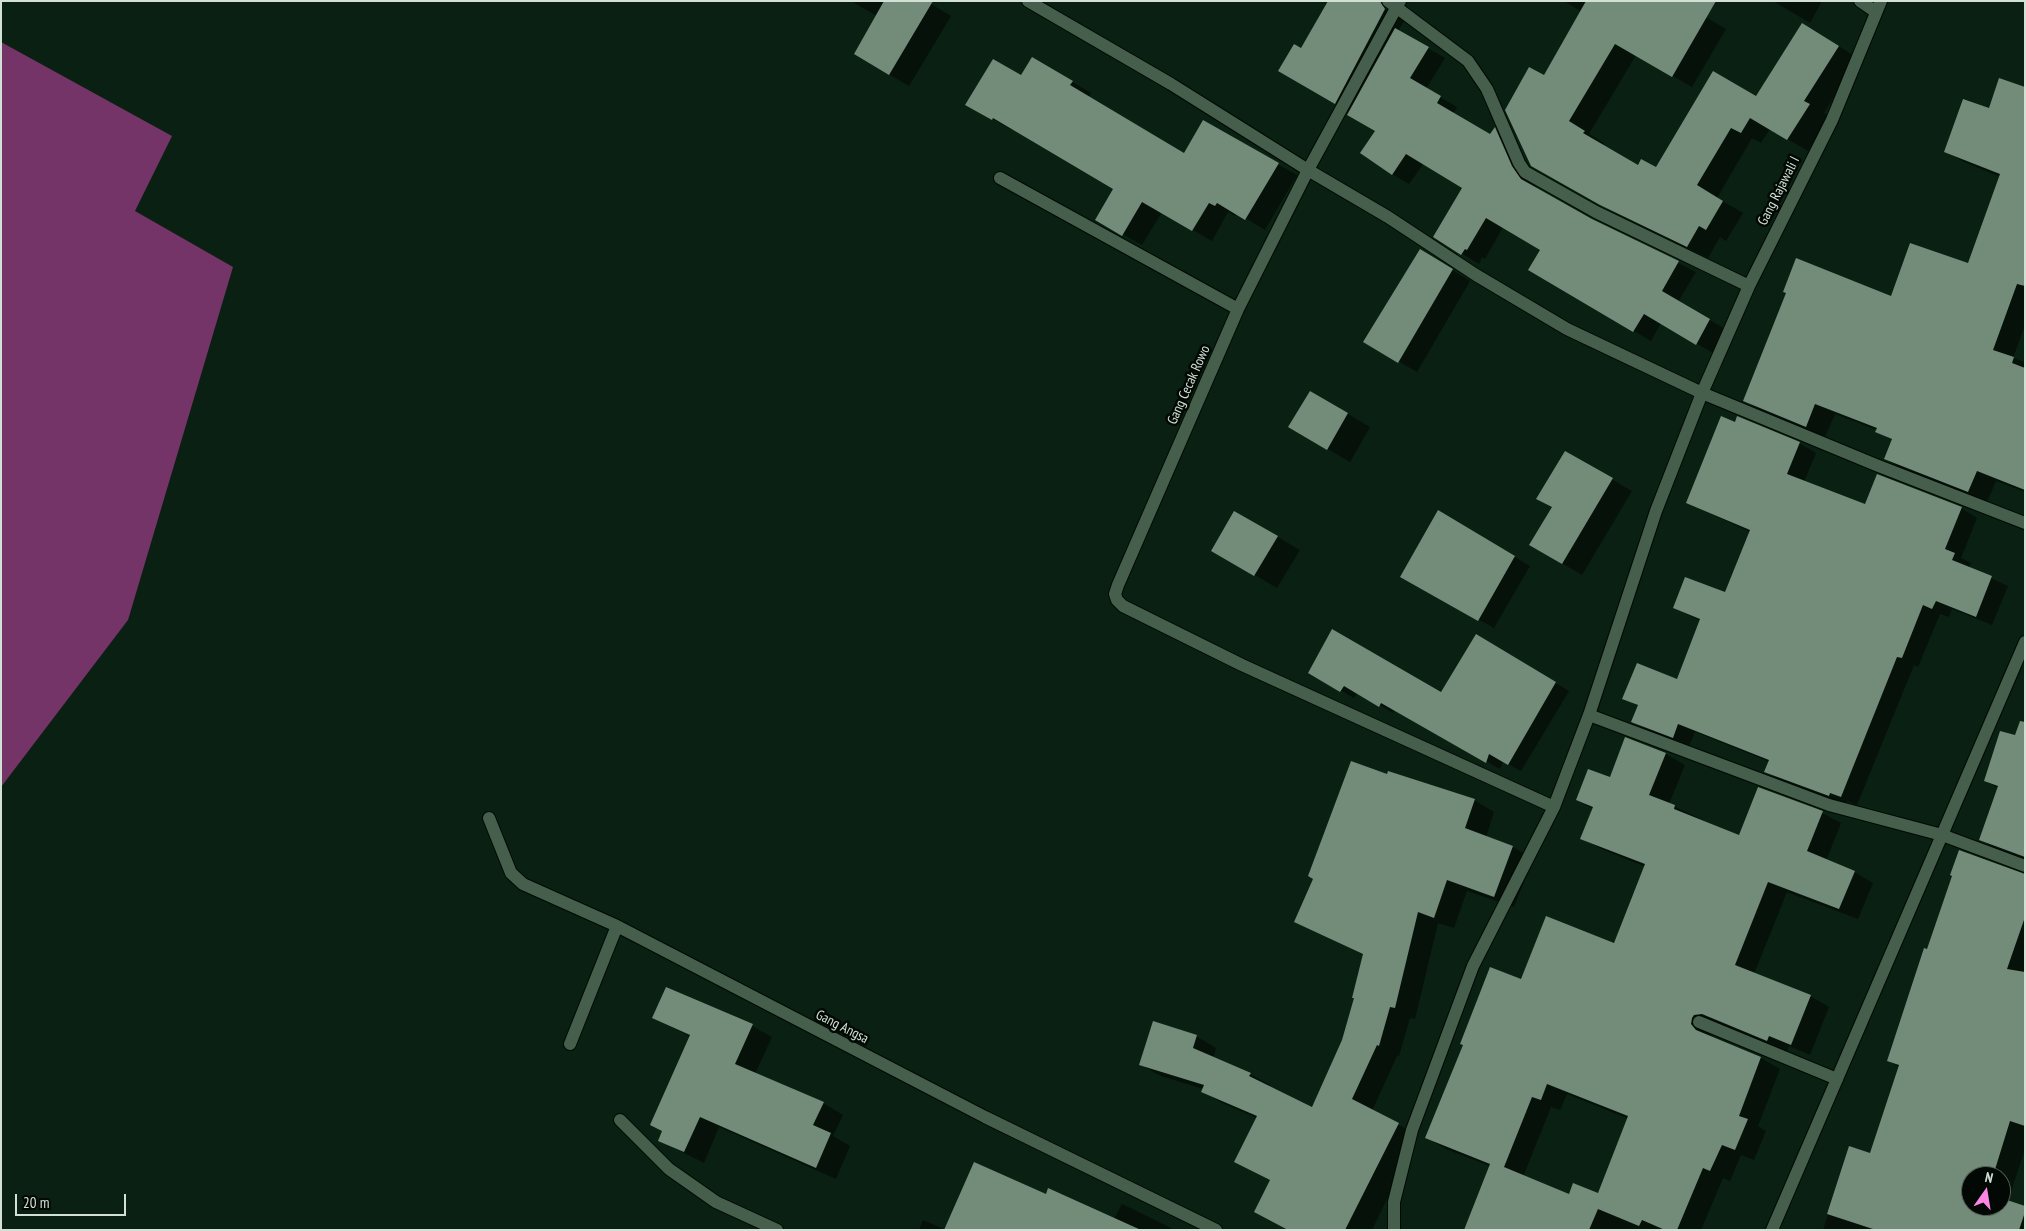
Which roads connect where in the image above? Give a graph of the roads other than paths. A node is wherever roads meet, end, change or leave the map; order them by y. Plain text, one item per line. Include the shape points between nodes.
1 (1028, 1) edge
2 (1860, 1) edge
3 (1395, 3) edge
4 (1878, 7) edge
5 (1308, 170) junction
6 (1000, 178) dead end
7 (1749, 286) junction
8 (1238, 309) junction
9 (1702, 393) junction
10 (2025, 523) edge
11 (2025, 642) edge
12 (1589, 715) junction
13 (1554, 807) junction
14 (489, 818) dead end
15 (1942, 835) junction
16 (2025, 866) edge
17 (616, 926) junction
18 (1699, 1022) dead end
19 (570, 1044) dead end
20 (1837, 1079) junction
21 (620, 1120) dead end
22 (776, 1230) edge
23 (1216, 1230) edge
24 (1394, 1230) edge
25 (1772, 1230) edge

1 - 5 street via 1171,84
2 - 4 street
3 - 5 street, Gang Cecak Rowo
3 - 7 street via 1468,61 1486,89 1526,172 1596,212
4 - 7 street, Gang Rajawali I via 1832,120
5 - 8 street, Gang Cecak Rowo
5 - 9 street via 1536,312
6 - 8 street
7 - 9 street, Gang Rajawali I
8 - 13 street, Gang Cecak Rowo via 1118,585 1117,600 1242,666
9 - 10 street
9 - 12 street, Gang Rajawali I via 1656,511
11 - 15 street
12 - 13 street, Gang Rajawali I
12 - 15 street via 1829,805
13 - 24 street, Gang Rajawali I via 1473,966 1412,1130 1394,1202
14 - 17 street, Gang Angsa via 511,874 522,884
15 - 16 street
15 - 20 street
17 - 19 street
17 - 23 street, Gang Angsa via 976,1112
18 - 20 street
20 - 25 street
21 - 22 street via 669,1169 716,1202

